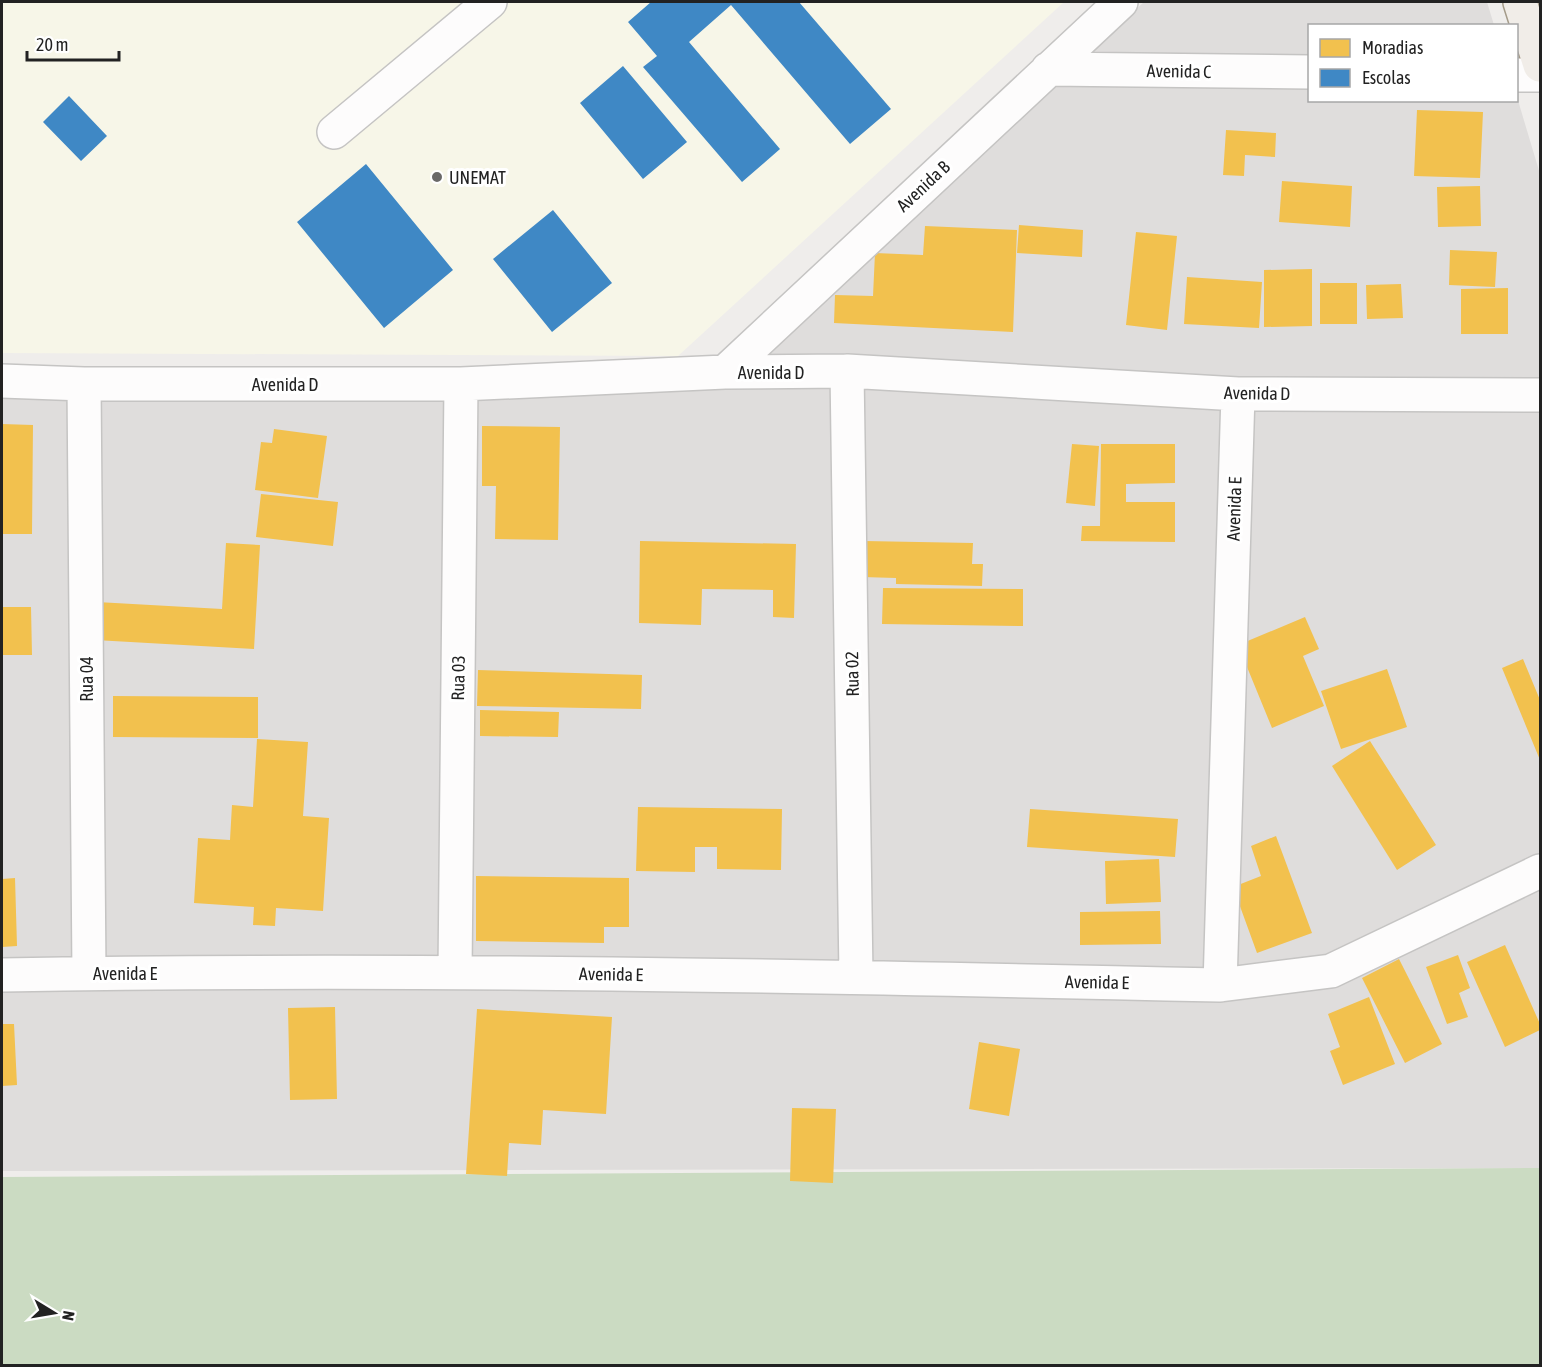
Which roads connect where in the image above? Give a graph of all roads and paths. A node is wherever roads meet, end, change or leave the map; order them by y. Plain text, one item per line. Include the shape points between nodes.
1 (490, 2) edge
2 (1121, 2) edge
3 (1520, 2) edge
4 (1540, 65) edge
5 (1048, 69) junction
6 (1308, 72) edge
7 (1518, 75) edge
8 (1540, 75) edge
9 (334, 132) dead end
10 (847, 371) junction
11 (725, 372) junction
12 (2, 381) edge
13 (84, 384) junction
14 (461, 384) junction
15 (1238, 394) junction
16 (1540, 395) edge
17 (1540, 871) edge
18 (454, 972) junction
19 (89, 974) junction
20 (2, 975) edge
21 (856, 976) junction
22 (1220, 985) junction

1 - 9 street
2 - 5 street, Avenida B
3 - 4 main road
5 - 6 street, Avenida C
5 - 11 street, Avenida B
7 - 8 street
10 - 11 street, Avenida D
10 - 15 street, Avenida D
10 - 21 street, Rua 02
11 - 14 street, Avenida D
12 - 13 street, Avenida D
13 - 14 street, Avenida D
13 - 19 street, Rua 04
14 - 18 street, Rua 03
15 - 16 street, Avenida D
15 - 22 street, Avenida E
17 - 22 street, Avenida E via 1331,971
18 - 19 street, Avenida E
18 - 21 street, Avenida E
19 - 20 street, Avenida E
21 - 22 street, Avenida E

